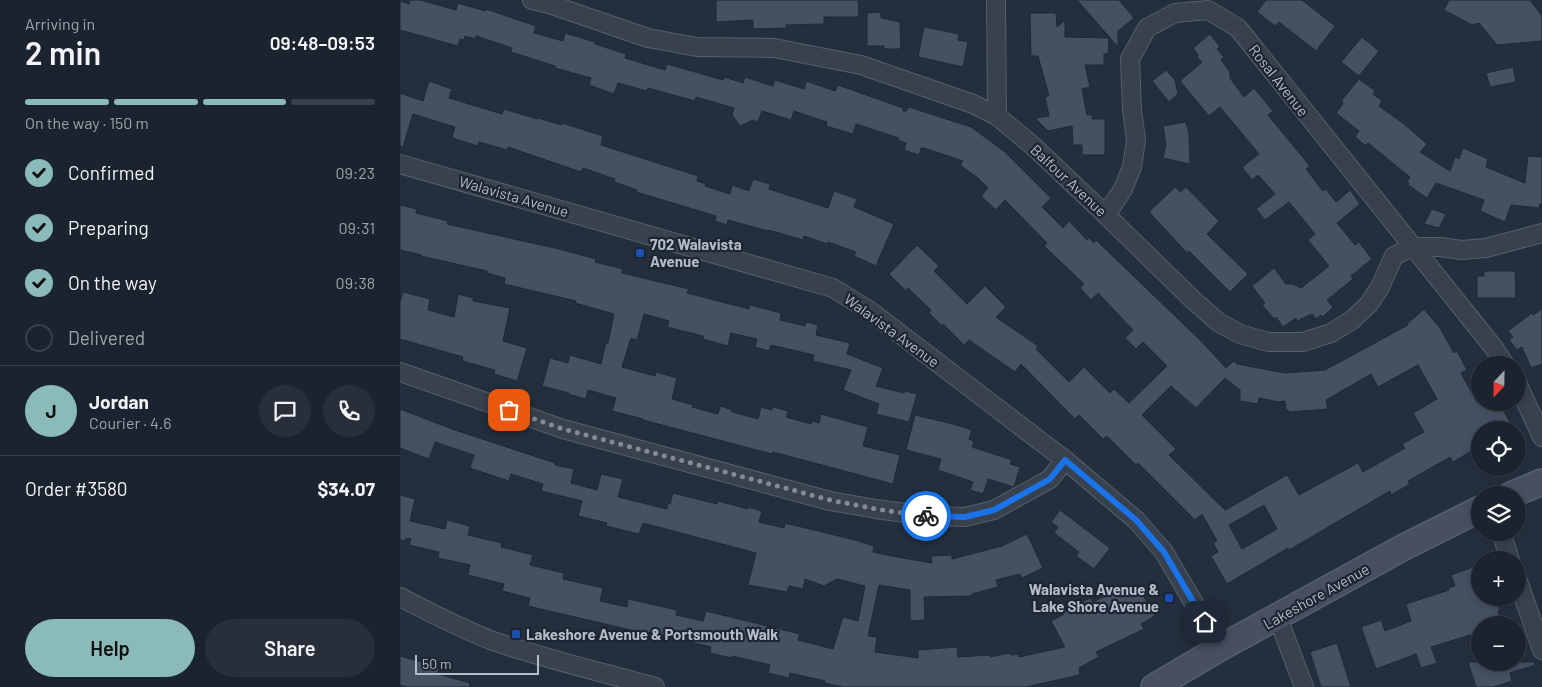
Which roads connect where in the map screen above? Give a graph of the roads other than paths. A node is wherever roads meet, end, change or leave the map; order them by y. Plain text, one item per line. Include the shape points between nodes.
1 (532, 0) edge
2 (996, 0) edge
3 (997, 116) junction
4 (400, 164) edge
5 (1106, 215) junction
6 (1542, 233) edge
7 (1412, 248) junction
8 (1499, 356) edge
9 (400, 372) edge
10 (1526, 402) edge
11 (1542, 437) edge
12 (1065, 460) junction
13 (1542, 482) edge
14 (1526, 489) edge
15 (1471, 514) edge
16 (400, 597) edge
17 (1526, 604) edge
18 (1278, 618) junction
19 (1220, 648) junction
20 (1542, 650) edge
21 (655, 687) edge
22 (1154, 687) edge
23 (1304, 687) edge

1 - 3 street, Balfour Avenue via 648,38 697,47 774,48 861,65
2 - 3 street
3 - 5 street, Balfour Avenue
4 - 12 street, Walavista Avenue via 833,288 870,311
5 - 7 street, Balfour Avenue via 1218,322 1240,334 1268,342 1303,342 1331,333 1352,320 1369,304 1394,256
5 - 7 street, Rosal Avenue via 1123,189 1132,167 1136,140 1130,59 1147,28 1175,13 1208,10 1238,28
6 - 7 street via 1486,248
7 - 8 street, Rosal Avenue
9 - 12 street via 563,429 830,500 927,516 965,517 994,510 1050,479
10 - 11 street
12 - 19 street, Walavista Avenue via 1136,520 1164,552
13 - 14 street
15 - 18 street, Lakeshore Avenue
16 - 21 street via 458,627 494,641
17 - 20 street
18 - 19 street, Lakeshore Avenue
18 - 23 street
19 - 22 street, Lakeshore Avenue

